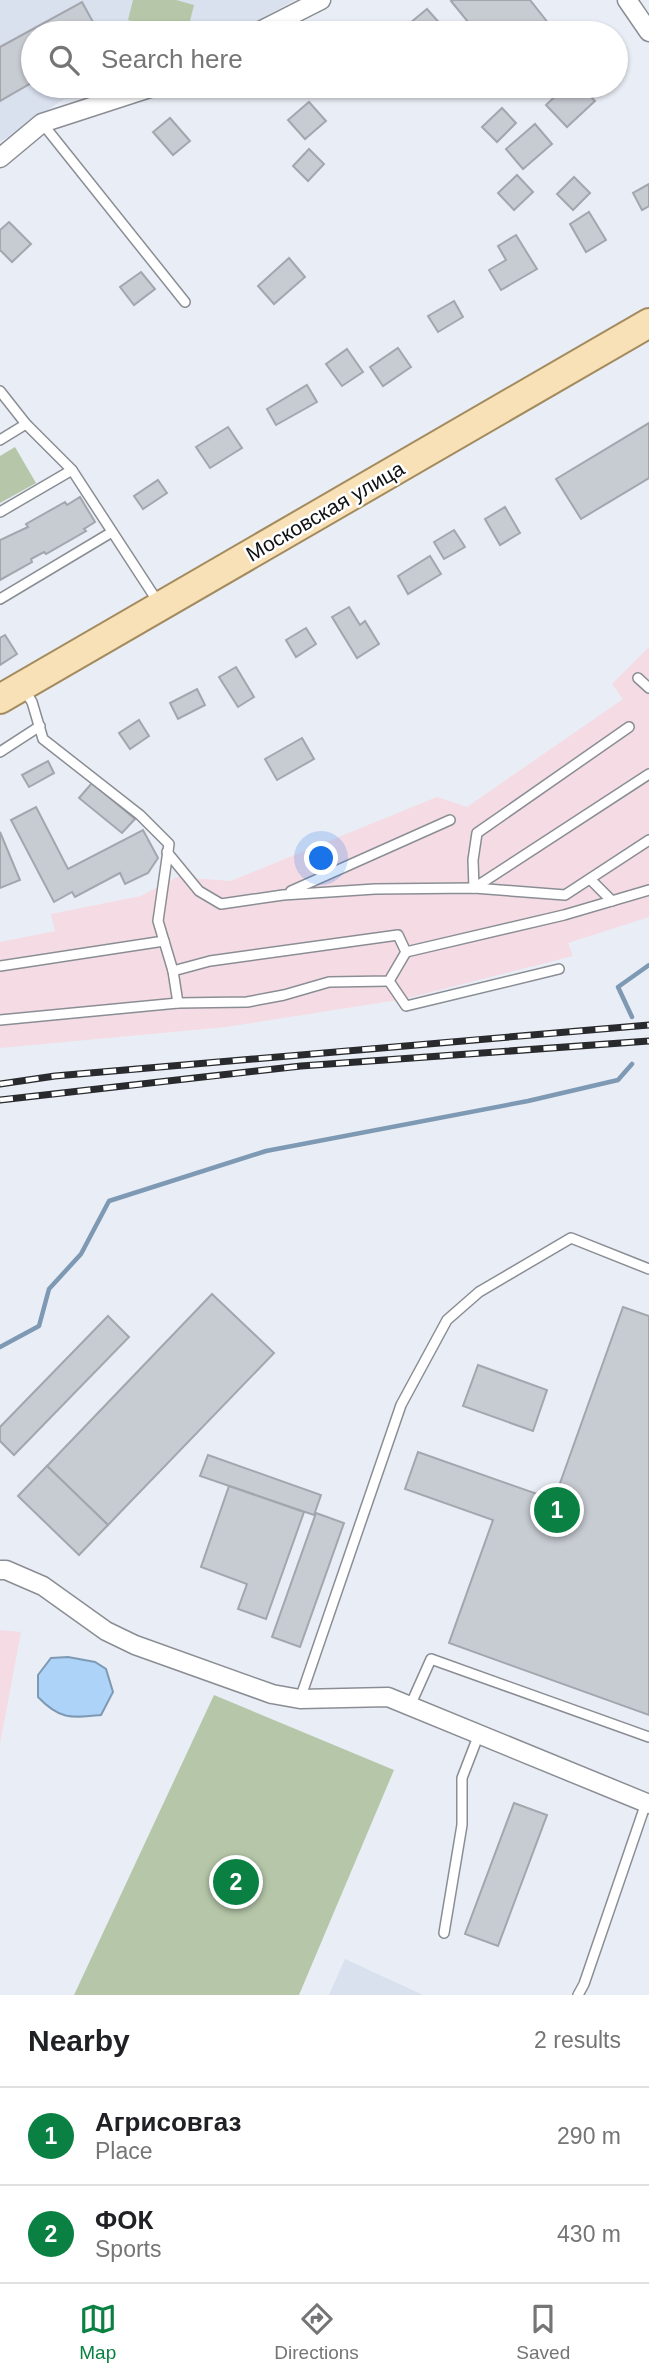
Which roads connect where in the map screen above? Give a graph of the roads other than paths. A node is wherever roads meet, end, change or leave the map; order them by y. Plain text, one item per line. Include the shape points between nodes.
1 (321, 0) edge
2 (627, 0) edge
3 (280, 21) edge
4 (649, 32) edge
5 (119, 98) edge
6 (42, 123) junction
7 (0, 158) edge
8 (185, 302) dead end
9 (649, 323) edge
10 (0, 391) edge
11 (26, 424) junction
12 (0, 440) edge
13 (72, 470) junction
14 (0, 512) edge
15 (112, 532) junction
16 (0, 599) edge
17 (160, 606) junction
18 (638, 678) dead end
19 (649, 688) edge
20 (11, 693) edge
21 (40, 726) junction
22 (629, 727) dead end
23 (0, 752) edge
24 (649, 774) edge
25 (450, 820) dead end
26 (649, 840) edge
27 (167, 852) junction
28 (590, 879) junction
29 (474, 888) junction
30 (649, 890) edge
31 (283, 895) junction
32 (565, 895) junction
33 (612, 901) junction
34 (564, 915) junction
35 (164, 941) junction
36 (406, 952) junction
37 (0, 965) edge
38 (559, 969) dead end
39 (173, 971) junction
40 (389, 981) junction
41 (178, 1003) junction
42 (0, 1020) edge
43 (649, 1269) edge
44 (0, 1570) edge
45 (300, 1699) junction
46 (410, 1706) junction
47 (479, 1734) junction
48 (649, 1737) edge
49 (648, 1803) edge
50 (444, 1933) dead end
51 (579, 1995) edge

1 - 3 street
2 - 4 street
5 - 6 street
6 - 7 street
6 - 8 lane
9 - 17 main road, Московская улица
10 - 11 lane
11 - 12 lane
11 - 13 lane
13 - 14 lane
13 - 15 lane
15 - 16 lane
15 - 17 lane
17 - 20 main road, Московская улица
18 - 19 lane
20 - 21 lane via 32,702
21 - 23 lane
21 - 27 lane via 43,738 158,831 169,844
22 - 29 lane via 477,833
24 - 29 lane
25 - 31 lane
26 - 28 lane
27 - 31 lane via 199,891 222,904
27 - 35 lane via 158,921
28 - 32 lane
28 - 33 lane
29 - 31 lane
29 - 32 lane
30 - 33 lane
32 - 34 lane
33 - 34 lane
34 - 36 lane
35 - 37 lane
35 - 39 lane
36 - 39 lane via 398,935
36 - 40 lane
38 - 40 lane via 406,1006
39 - 41 lane
40 - 41 lane via 329,982 247,1002
41 - 42 lane
43 - 45 lane via 571,1238 479,1292 447,1320 401,1405
44 - 45 street via 43,1586 106,1631 135,1645 272,1694
45 - 46 street via 388,1697
46 - 47 street
46 - 48 lane via 431,1659
47 - 49 street
47 - 50 lane via 462,1778 462,1825
49 - 51 lane

